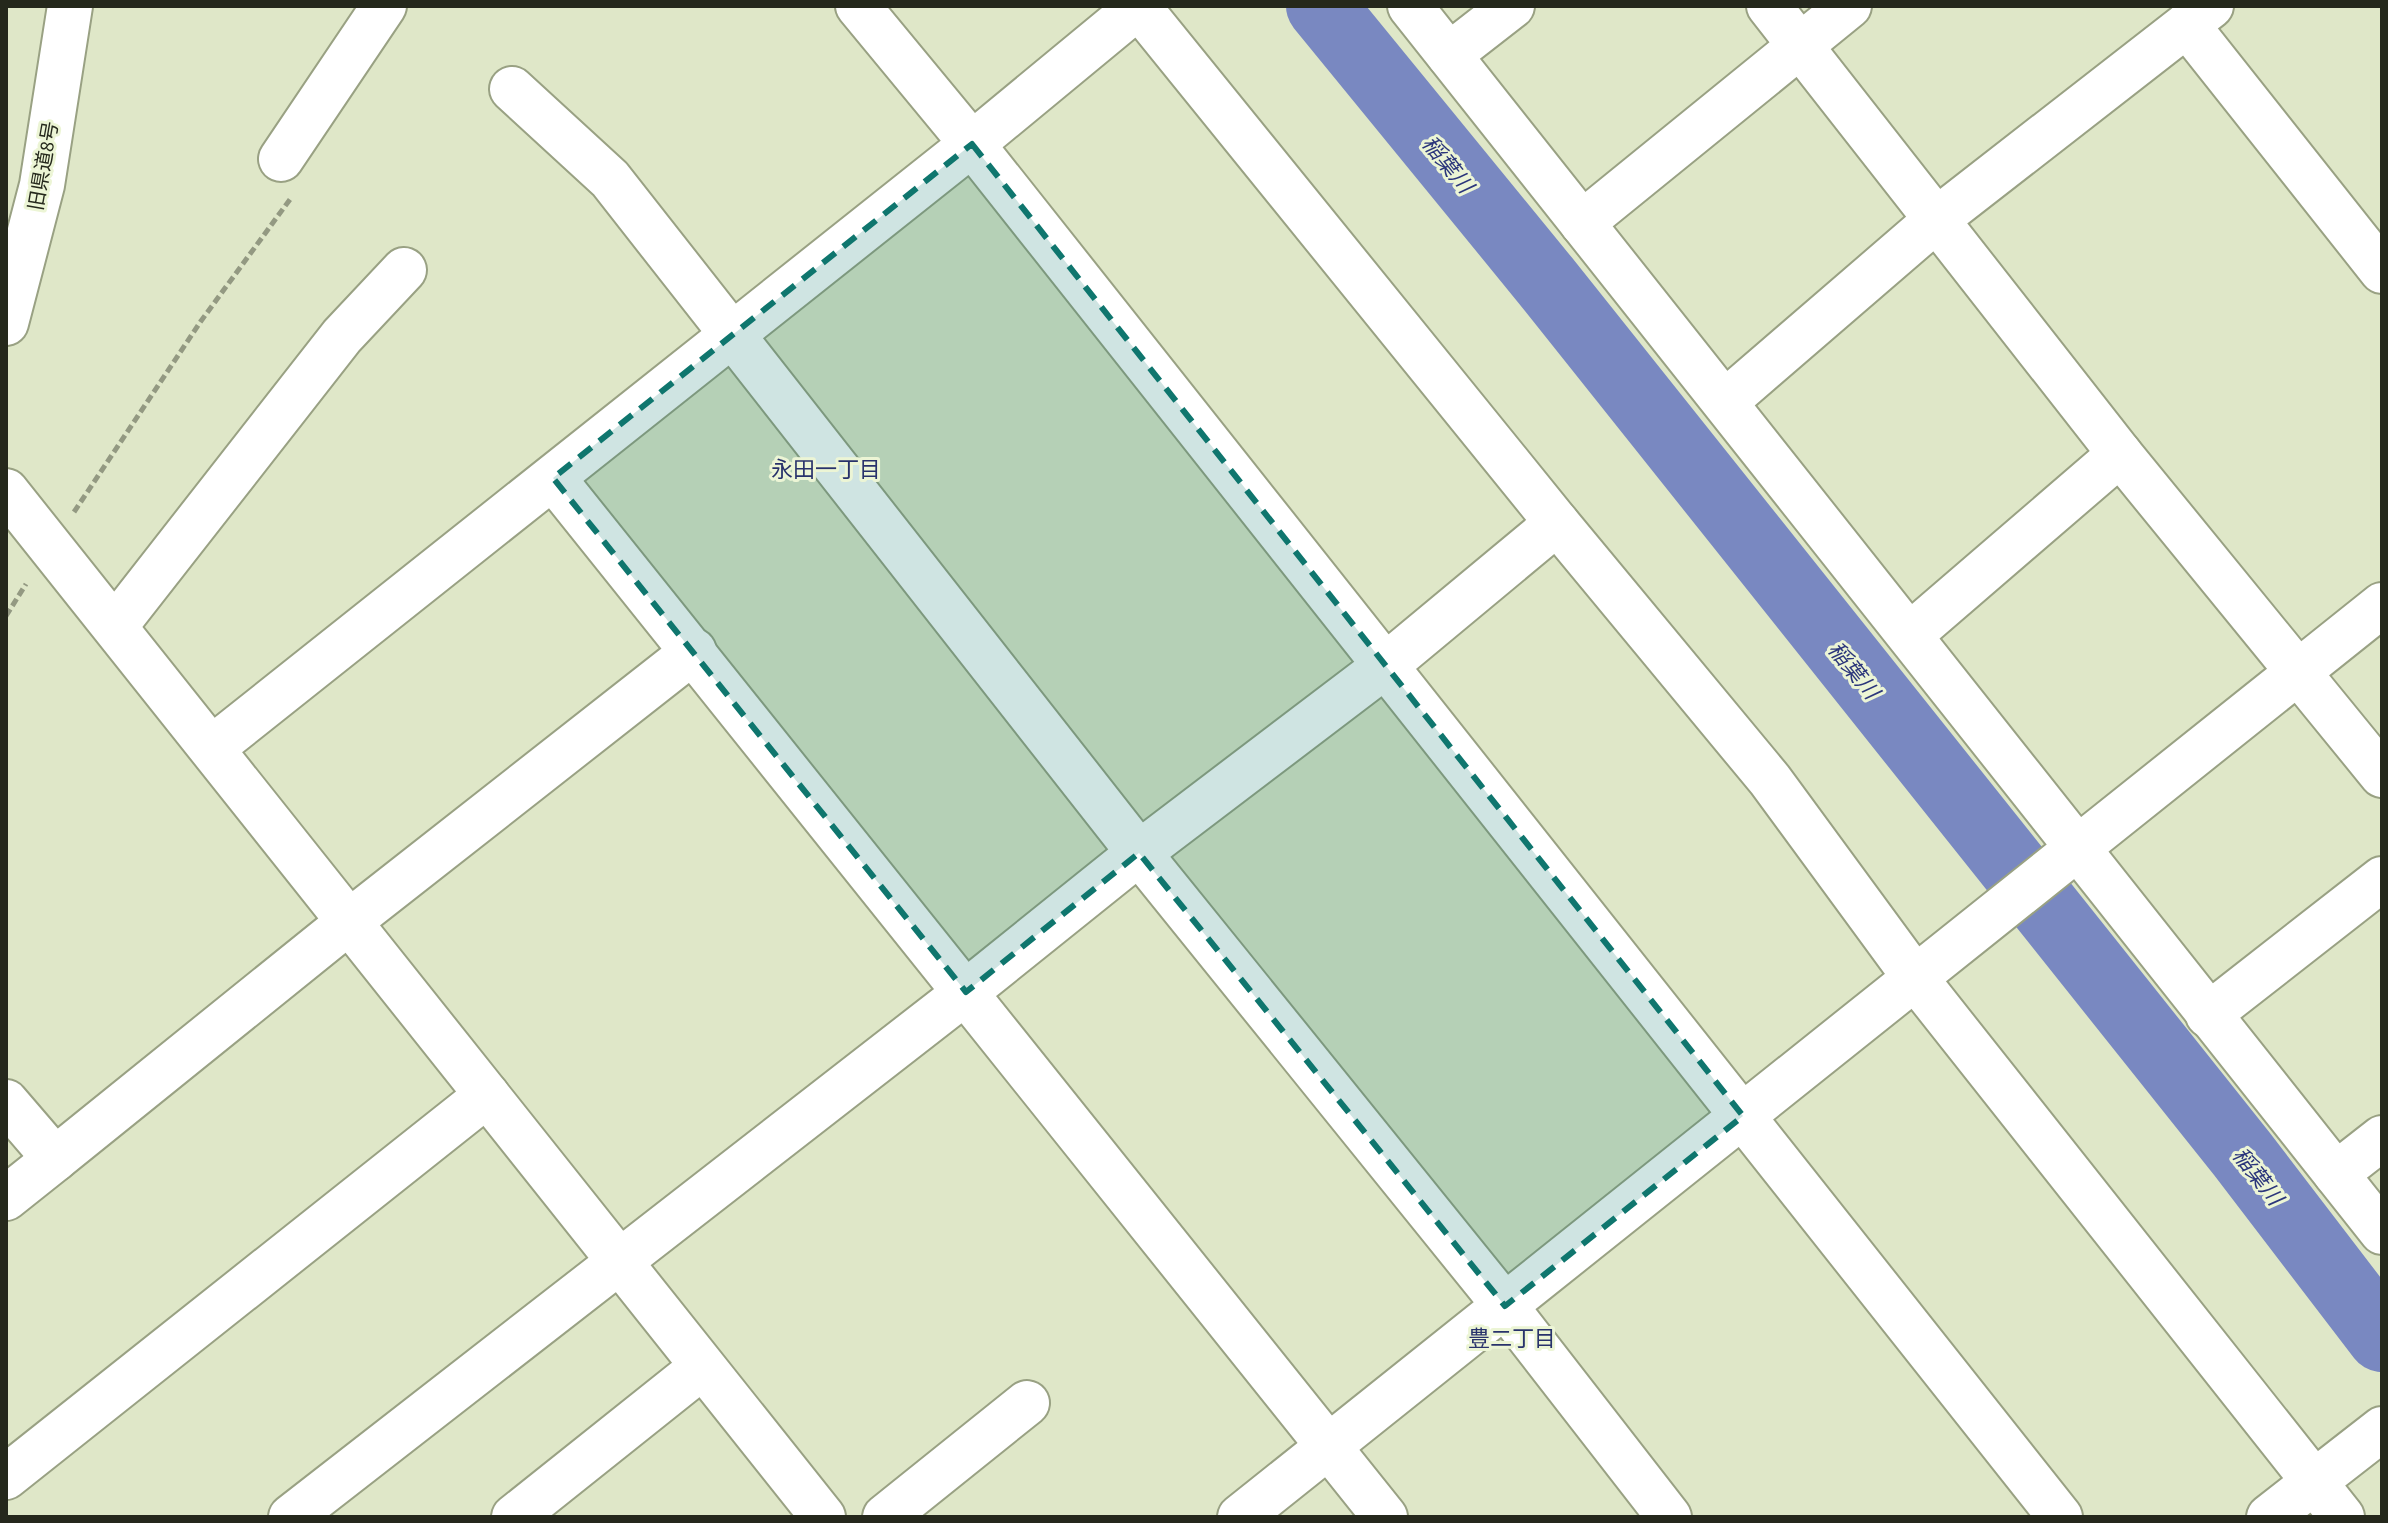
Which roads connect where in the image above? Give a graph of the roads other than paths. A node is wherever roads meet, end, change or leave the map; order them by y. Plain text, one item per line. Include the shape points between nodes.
1 (70, 6) edge
2 (384, 6) edge
3 (858, 6) edge
4 (1138, 6) edge
5 (1410, 6) edge
6 (1512, 6) edge
7 (1769, 6) edge
8 (1849, 6) edge
9 (2199, 16) edge
10 (1800, 45) junction
11 (1449, 55) junction
12 (512, 89) dead end
13 (972, 144) junction
14 (289, 174) road end
15 (1936, 220) junction
16 (1582, 223) junction
17 (404, 270) dead end
18 (2382, 271) edge
19 (6, 323) edge
20 (731, 333) junction
21 (1725, 402) junction
22 (2120, 454) junction
23 (553, 478) junction
24 (6, 491) edge
25 (1557, 523) junction
26 (2382, 605) edge
27 (116, 625) junction
28 (1911, 634) junction
29 (694, 651) junction
30 (1385, 666) junction
31 (2299, 673) junction
32 (212, 748) junction
33 (2382, 775) edge
34 (2077, 850) junction
35 (1139, 853) junction
36 (2382, 879) edge
37 (350, 921) junction
38 (1916, 979) junction
39 (966, 992) junction
40 (2208, 1015) junction
41 (487, 1095) junction
42 (6, 1102) edge
43 (1743, 1116) junction
44 (2382, 1138) edge
45 (55, 1159) junction
46 (2336, 1174) junction
47 (6, 1198) edge
48 (2382, 1232) edge
49 (619, 1259) junction
50 (1505, 1306) junction
51 (702, 1367) junction
52 (1027, 1403) dead end
53 (2382, 1429) edge
54 (1329, 1446) junction
55 (6, 1477) edge
56 (2314, 1481) junction
57 (291, 1517) edge
58 (514, 1517) edge
59 (823, 1517) edge
60 (885, 1517) edge
61 (1240, 1517) edge
62 (1385, 1517) edge
63 (1669, 1517) edge
64 (2060, 1517) edge
65 (2269, 1517) edge
66 (2342, 1517) edge

1 - 19 street, 旧県道8号 via 42,185
2 - 14 street
3 - 13 street
4 - 13 street
4 - 25 street
5 - 11 street
6 - 11 street
7 - 10 street
8 - 10 street
9 - 15 street
9 - 18 street
10 - 15 street
10 - 16 street
11 - 16 street
12 - 20 street via 610,179
13 - 20 street
13 - 30 street
15 - 21 street
15 - 22 street
16 - 21 street
17 - 27 street via 342,336
20 - 23 street
20 - 35 street
21 - 28 street
22 - 28 street
22 - 31 street
23 - 29 street
23 - 32 street
24 - 27 street
25 - 30 street
25 - 38 street via 1770,780
26 - 31 street
27 - 32 street
28 - 34 street
29 - 37 street
29 - 39 street
30 - 35 street
30 - 43 street
31 - 33 street
31 - 34 street
32 - 37 street
34 - 38 street
34 - 40 street
35 - 39 street
35 - 50 street
36 - 40 street
37 - 41 street
37 - 45 street
38 - 43 street
38 - 56 street
39 - 49 street
39 - 54 street
40 - 46 street
41 - 49 street
41 - 55 street
42 - 45 street
43 - 50 street
43 - 64 street
44 - 46 street
45 - 47 street
46 - 48 street
49 - 51 street
49 - 57 street
50 - 54 street
50 - 63 street
51 - 58 street
51 - 59 street
52 - 60 street
53 - 56 street
54 - 61 street
54 - 62 street
56 - 65 street
56 - 66 street

